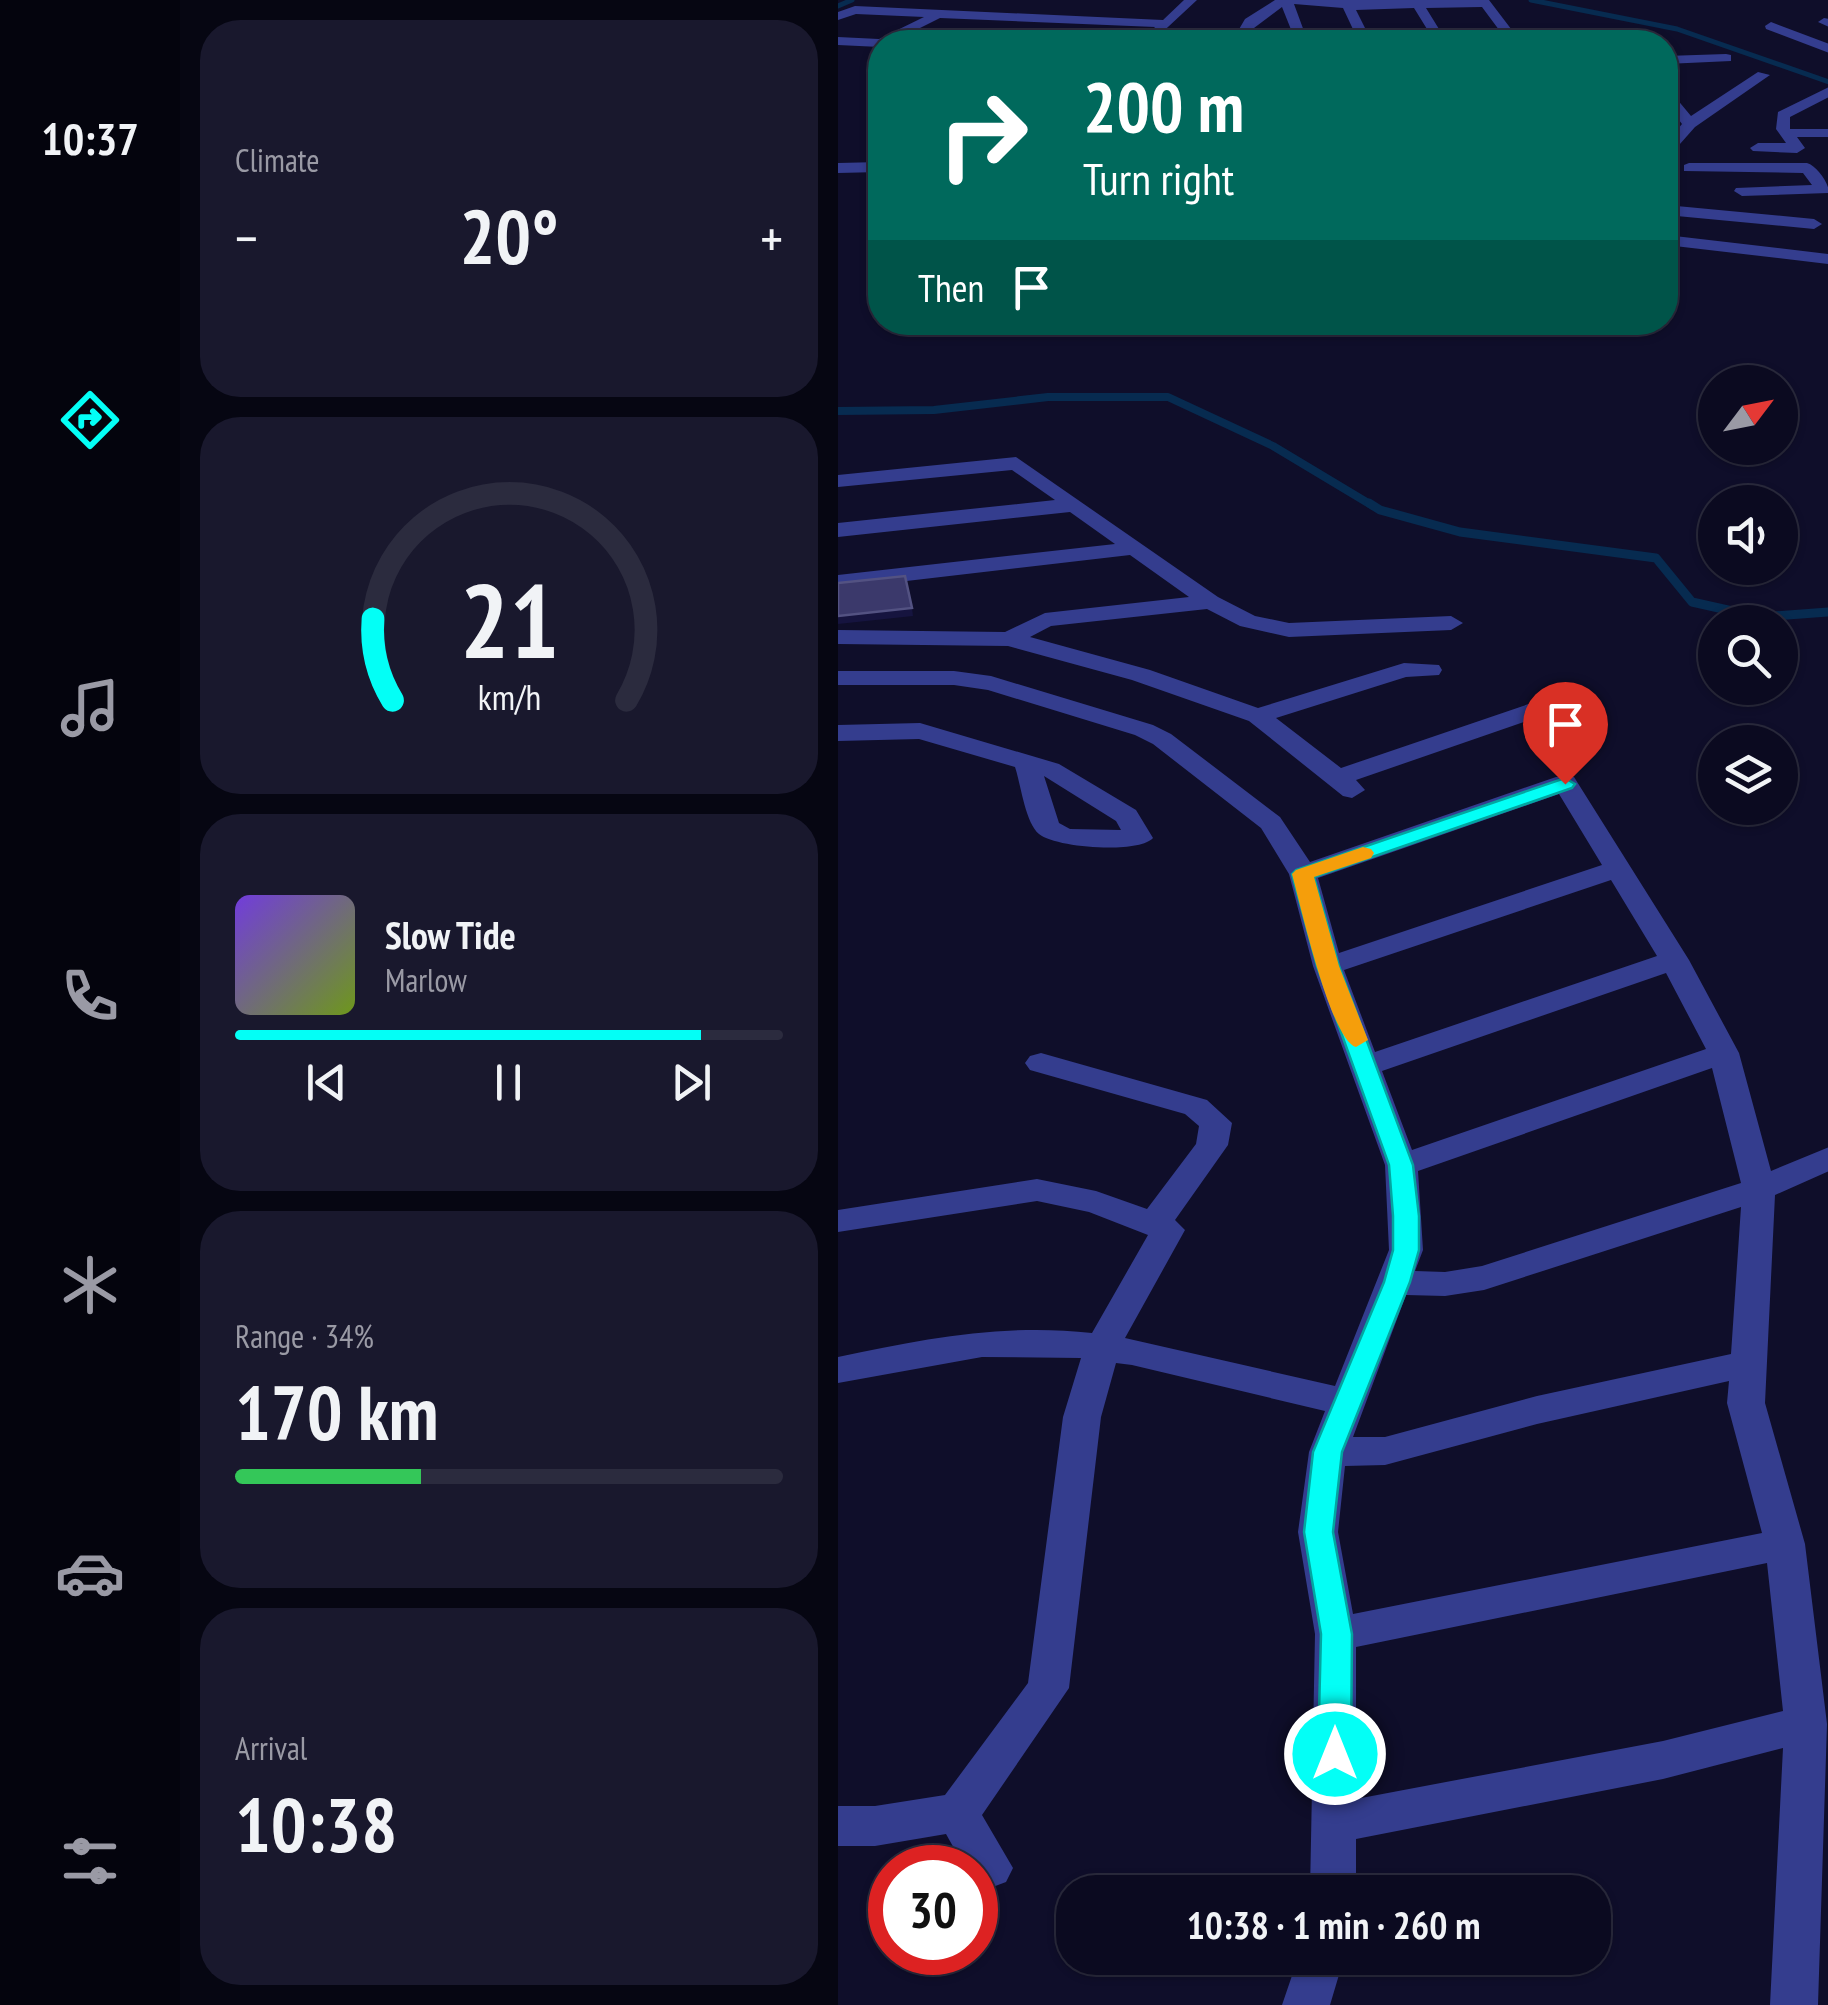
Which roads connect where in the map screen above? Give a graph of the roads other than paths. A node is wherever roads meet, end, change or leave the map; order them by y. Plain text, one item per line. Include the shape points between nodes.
1 (906, 0) edge
2 (964, 0) edge
3 (1023, 0) edge
4 (1077, 0) edge
5 (1190, 0) edge
6 (1287, 0) edge
7 (1416, 2) edge
8 (1348, 6) junction
9 (1120, 11) dead end
10 (888, 12) junction
11 (938, 15) junction
12 (838, 16) edge
13 (999, 18) junction
14 (1050, 21) junction
15 (1107, 22) junction
16 (838, 24) edge
17 (1165, 24) junction
18 (1770, 26) dead end
19 (910, 29) joint
20 (1159, 30) edge
21 (1245, 30) edge
22 (1298, 30) edge
23 (1359, 30) edge
24 (1434, 30) edge
25 (1505, 30) edge
26 (838, 40) edge
27 (868, 42) edge
28 (1828, 49) edge
29 (1726, 58) dead end
30 (1678, 60) edge
31 (1763, 75) dead end
32 (1825, 93) edge
33 (1678, 110) edge
34 (1690, 124) junction
35 (1786, 133) junction
36 (1828, 133) edge
37 (1678, 137) edge
38 (1748, 148) dead end
39 (1797, 148) junction
40 (1678, 155) edge
41 (838, 168) edge
42 (868, 168) edge
43 (1807, 168) junction
44 (1742, 191) dead end
45 (1826, 194) edge
46 (1678, 195) edge
47 (1709, 209) junction
48 (1678, 210) edge
49 (1814, 224) dead end
50 (1678, 241) edge
51 (1828, 259) edge
52 (838, 481) edge
53 (1072, 504) junction
54 (838, 530) edge
55 (1136, 548) junction
56 (838, 582) edge
57 (1210, 602) junction
58 (1452, 623) dead end
59 (838, 638) edge
60 (1009, 639) junction
61 (1430, 670) dead end
62 (838, 678) edge
63 (1567, 698) dead end
64 (1258, 716) junction
65 (838, 732) edge
66 (1026, 764) dead end
67 (1617, 869) junction
68 (1303, 874) junction
69 (1674, 960) junction
70 (1328, 966) junction
71 (1724, 1053) junction
72 (1041, 1063) dead end
73 (1366, 1066) junction
74 (1828, 1158) edge
75 (1401, 1165) junction
76 (1760, 1189) junction
77 (838, 1222) edge
78 (1154, 1224) junction
79 (1397, 1282) junction
80 (1102, 1347) junction
81 (1746, 1364) junction
82 (838, 1370) edge
83 (1348, 1404) junction
84 (1328, 1452) junction
85 (1785, 1544) junction
86 (1336, 1634) junction
87 (1806, 1724) junction
88 (957, 1812) junction
89 (1335, 1823) junction
90 (838, 1826) edge
91 (976, 1845) edge
92 (1333, 1875) edge
93 (1316, 1975) edge
94 (1306, 2005) edge
95 (1794, 2005) edge

1 - 10 street
2 - 11 street
3 - 13 street
4 - 14 street
5 - 17 street
6 - 8 street
6 - 21 street
6 - 22 street
7 - 8 street
7 - 24 street
7 - 25 street via 1486,3
8 - 23 street
9 - 15 street
10 - 11 street
10 - 12 street
11 - 13 street
11 - 19 street
13 - 14 street
14 - 15 street
15 - 17 street
16 - 19 street
17 - 20 street
18 - 28 street
26 - 27 street
29 - 30 street
31 - 34 street
32 - 35 street via 1783,115
33 - 34 street
34 - 37 street
35 - 36 street
35 - 39 street
38 - 39 street
39 - 43 street
40 - 43 street
41 - 42 street
43 - 45 street
44 - 45 street
46 - 47 street
47 - 48 street
47 - 49 street
50 - 51 street
52 - 53 street via 1016,463
53 - 54 street
53 - 55 street
55 - 56 street
55 - 57 street
57 - 58 street via 1248,621 1289,630
57 - 60 street via 1044,620
59 - 60 street
60 - 64 street
61 - 64 street via 1404,670
62 - 68 street via 992,683 1144,730 1271,823
63 - 64 street via 1345,784
65 - 66 street via 920,730
67 - 68 street via 1565,784
67 - 69 street
67 - 70 street
68 - 70 street
69 - 71 street
69 - 73 street
70 - 73 street
71 - 75 street
71 - 76 street
72 - 78 street via 1196,1106 1216,1124 1212,1145
73 - 75 street
74 - 76 street
75 - 79 street via 1406,1250
76 - 79 street via 1484,1278
76 - 81 street
77 - 78 street via 1037,1190
78 - 80 street via 1168,1230
79 - 83 street
80 - 82 street via 1006,1342
80 - 83 street
80 - 88 street via 1082,1417 1048,1688
81 - 84 street via 1385,1451
81 - 85 street via 1746,1404
83 - 84 street
84 - 86 street via 1318,1532
85 - 86 street
85 - 87 street
86 - 89 street
87 - 89 street via 1663,1760
87 - 95 street
88 - 90 street
88 - 91 street
89 - 92 street
93 - 94 street

